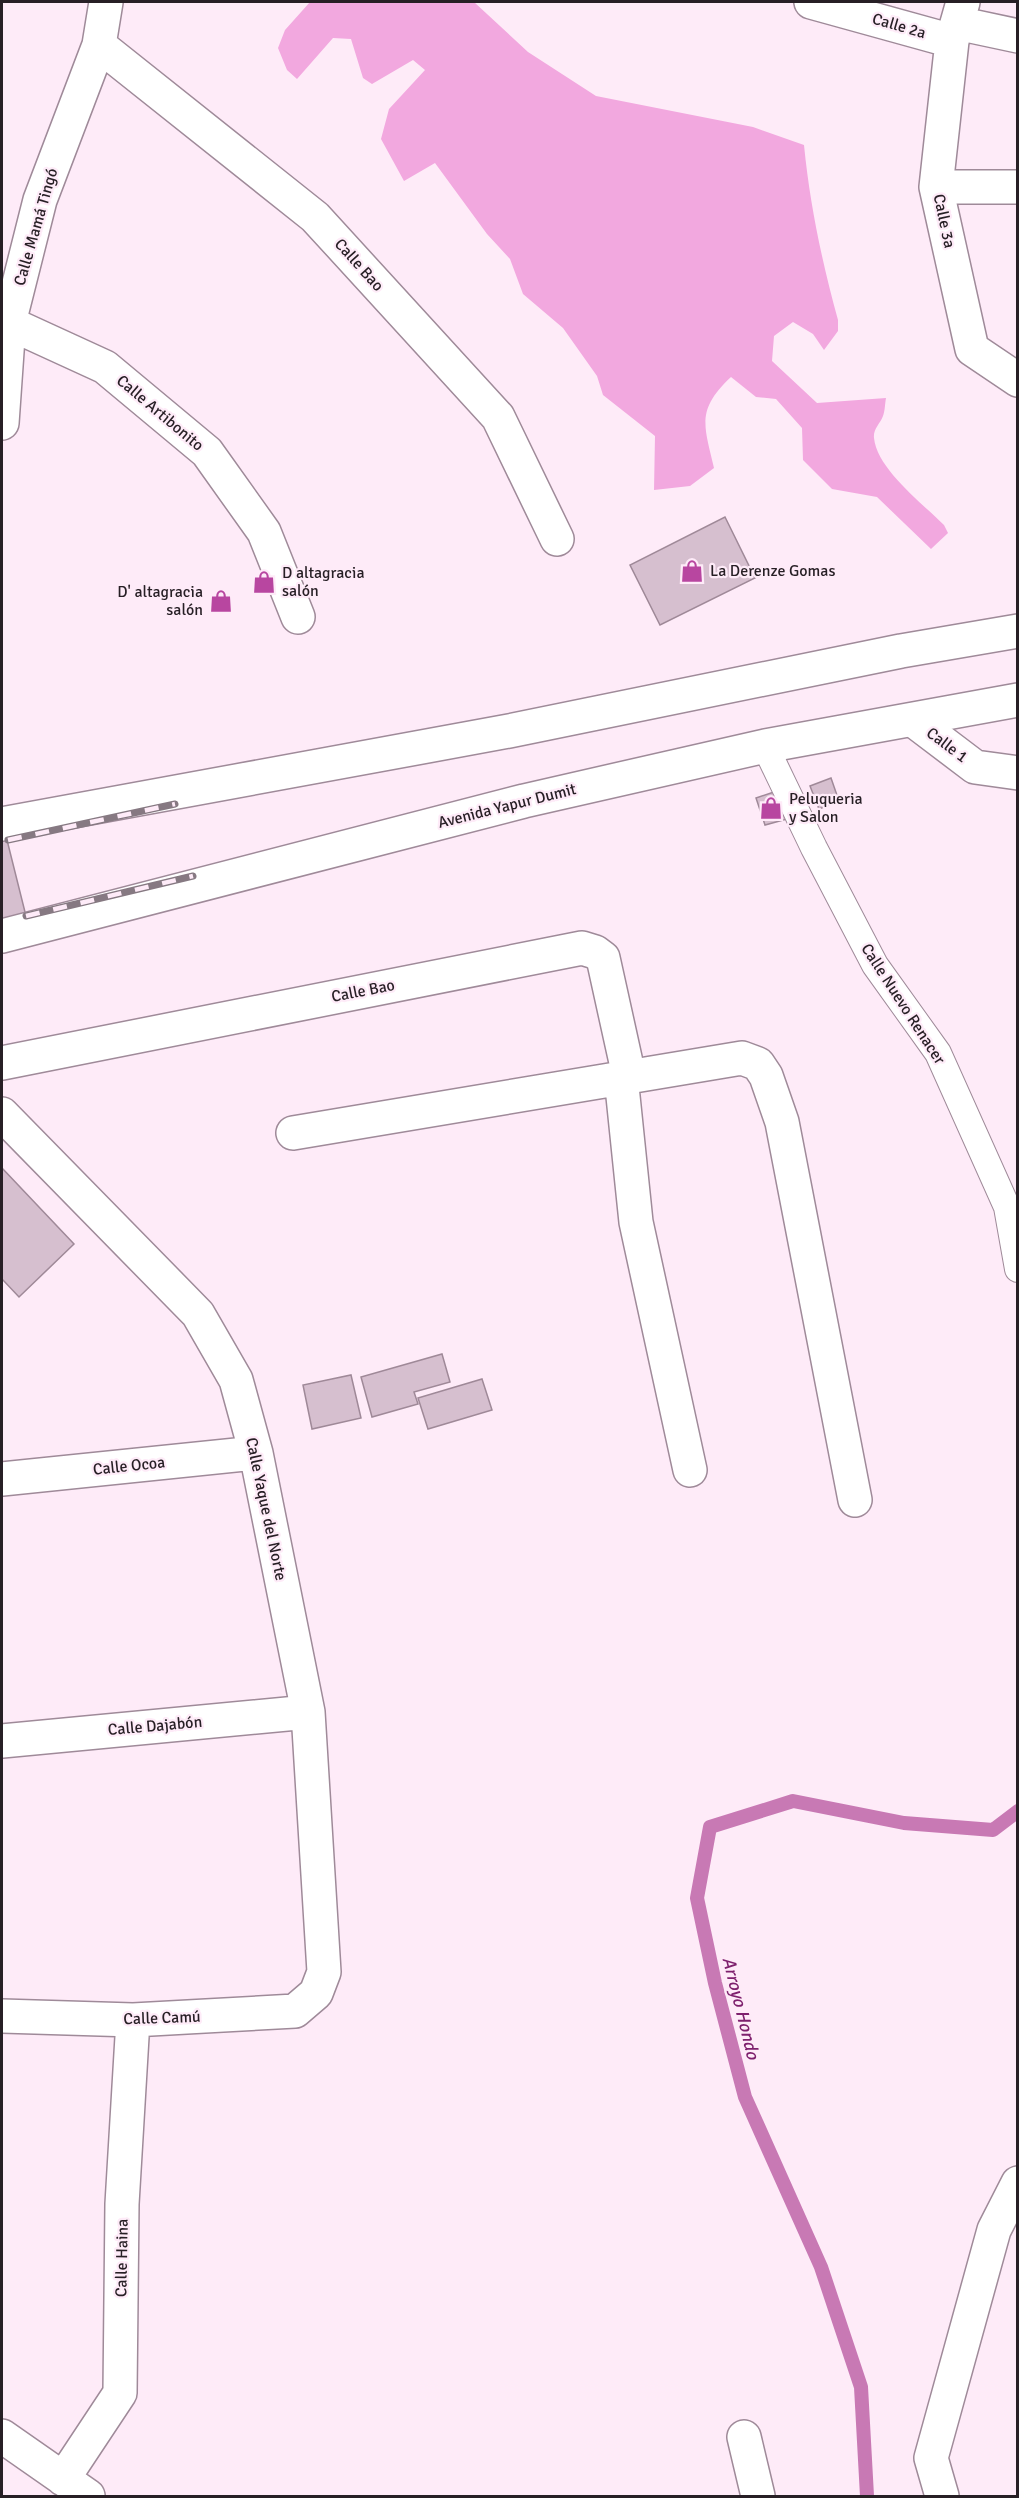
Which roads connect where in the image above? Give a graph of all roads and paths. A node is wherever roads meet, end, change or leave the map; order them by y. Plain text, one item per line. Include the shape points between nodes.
1 (105, 2) edge
2 (811, 2) edge
3 (958, 22) edge
4 (1017, 36) edge
5 (99, 45) junction
6 (936, 187) junction
7 (1017, 187) edge
8 (6, 336) edge
9 (1017, 380) edge
10 (2, 423) edge
11 (557, 539) dead end
12 (298, 617) dead end
13 (1017, 631) edge
14 (1017, 700) edge
15 (913, 720) junction
16 (765, 746) junction
17 (1017, 773) edge
18 (2, 824) edge
19 (2, 936) edge
20 (2, 1063) edge
21 (625, 1076) junction
22 (2, 1114) edge
23 (293, 1133) dead end
24 (1017, 1269) edge
25 (256, 1453) junction
26 (690, 1470) dead end
27 (2, 1479) edge
28 (855, 1500) dead end
29 (308, 1712) junction
30 (2, 1741) edge
31 (316, 1993) joint
32 (2, 2016) edge
33 (133, 2020) junction
34 (1017, 2183) edge
35 (2, 2436) edge
36 (744, 2437) dead end
37 (76, 2488) edge
38 (758, 2496) edge
39 (942, 2496) edge

1 - 5 street, Calle Mamá Tingó
2 - 3 street, Calle 2a
3 - 4 street, Calle 2a
3 - 6 street, Calle 3a
5 - 8 street, Calle Mamá Tingó via 40,200
5 - 11 street, Calle Bao via 315,217 498,417
6 - 7 street
6 - 9 street, Calle 3a via 972,349
8 - 10 street, Calle Mamá Tingó
8 - 12 street, Calle Artibonito via 105,367 207,452 264,532
13 - 18 street via 497,733
14 - 15 street, Avenida Yapur Dumit
15 - 16 street, Avenida Yapur Dumit
15 - 17 street, Calle 1 via 975,767
16 - 19 street, Avenida Yapur Dumit via 524,801
16 - 24 lane, Calle Nuevo Renacer via 875,965 938,1053 1007,1207
20 - 21 street, Calle Bao via 582,948 603,958
21 - 23 street
21 - 26 street via 636,1222
21 - 28 street via 742,1058 758,1064 766,1076 782,1122
22 - 25 street, Calle Yaque del Norte via 198,1314 236,1380
25 - 27 street, Calle Ocoa
25 - 29 street, Calle Yaque del Norte
29 - 30 street, Calle Dajabón
29 - 31 street, Calle Yaque del Norte via 324,1972
31 - 33 street, Calle Camú via 295,2011
32 - 33 street, Calle Camú
33 - 37 street, Calle Haina via 122,2204 120,2393
34 - 39 street via 994,2230 932,2458
35 - 37 street
36 - 38 street

